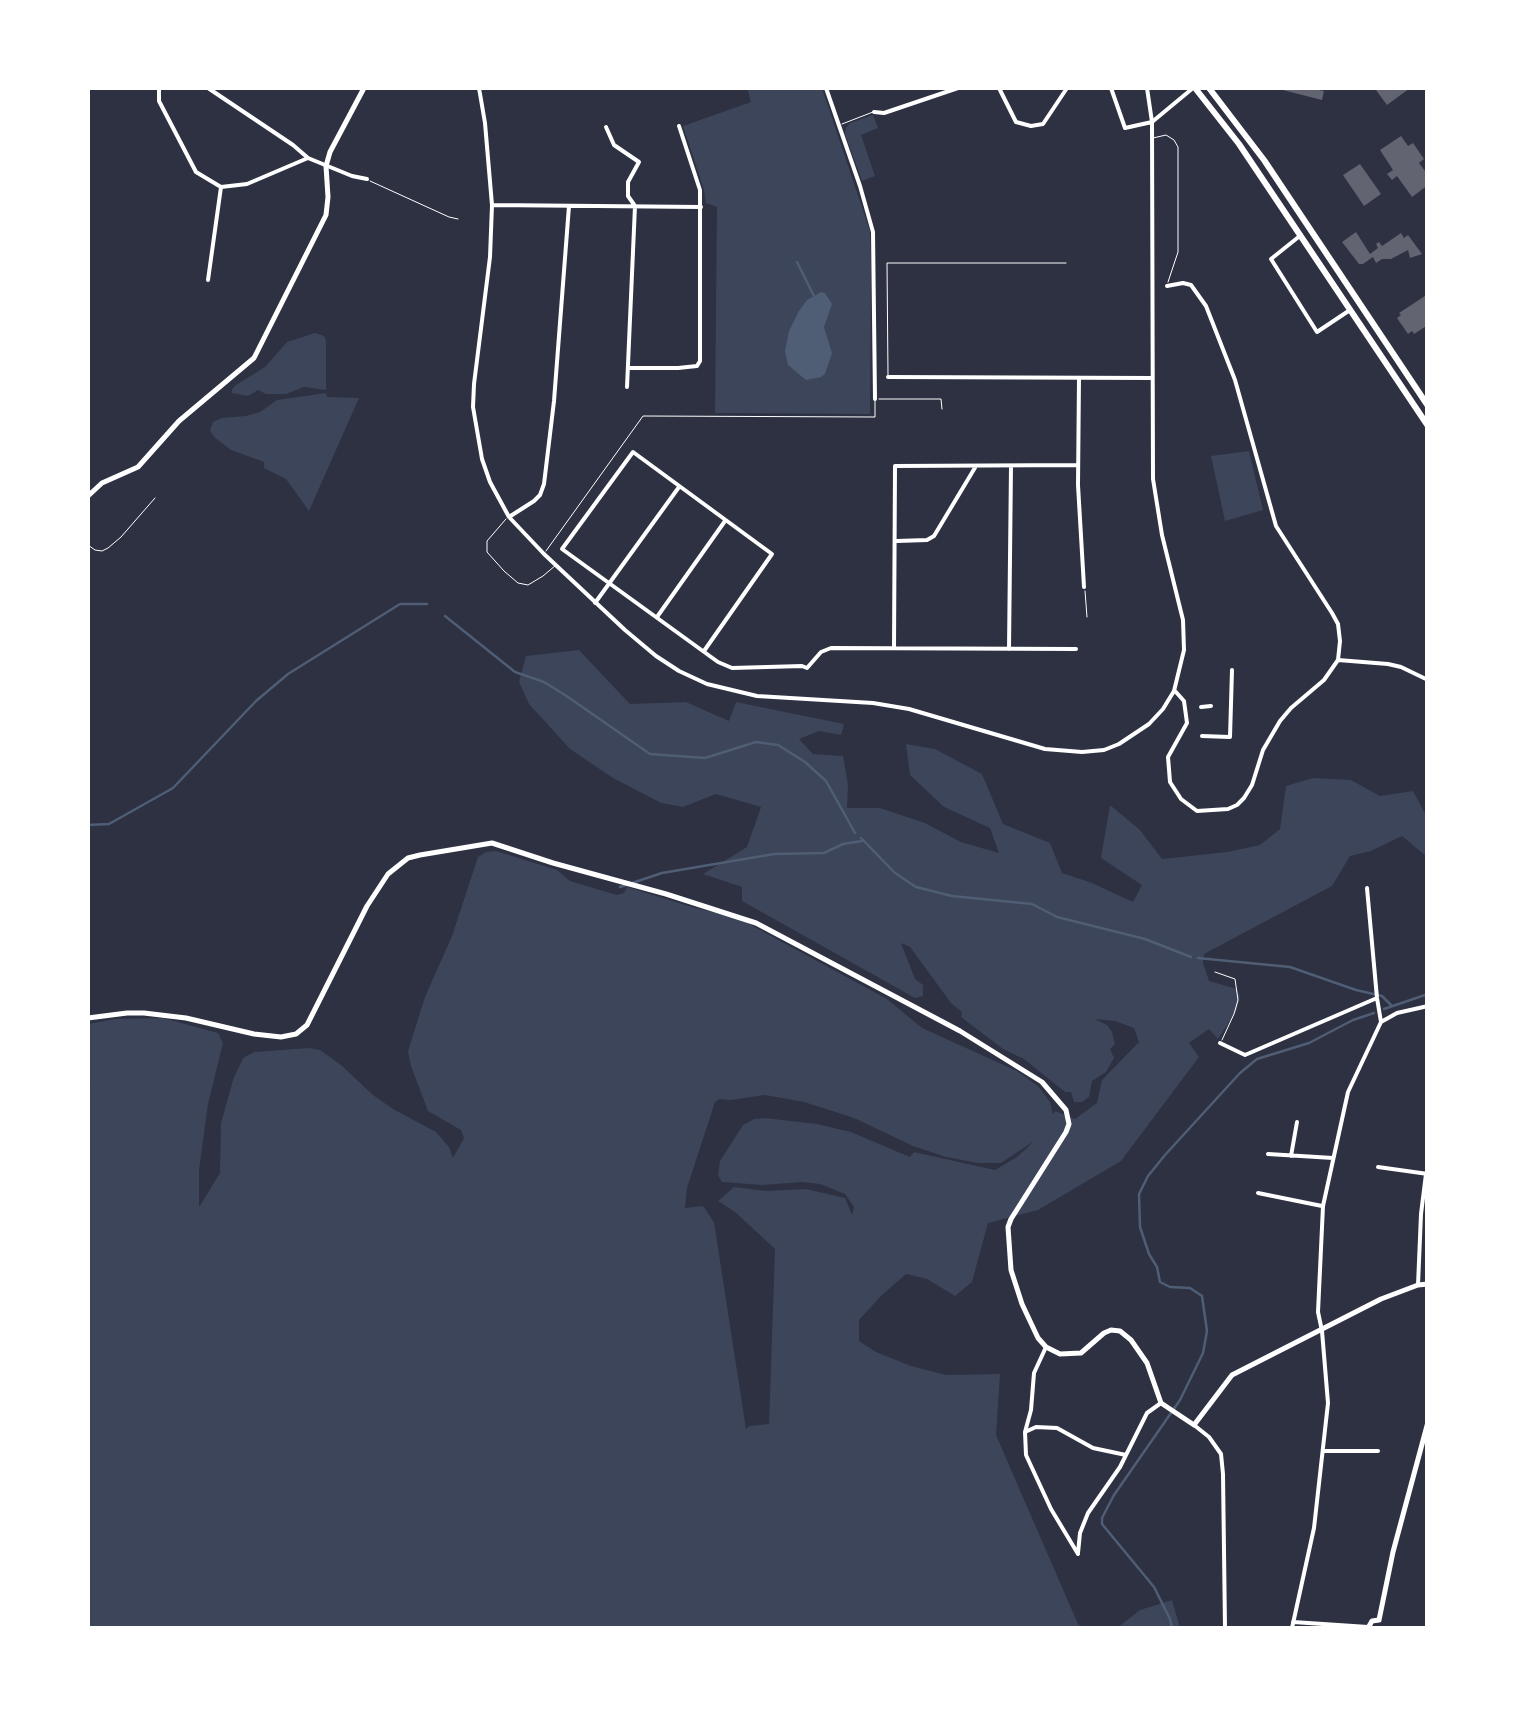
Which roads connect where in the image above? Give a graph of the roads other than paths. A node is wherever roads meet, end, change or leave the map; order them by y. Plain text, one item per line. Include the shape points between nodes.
1 (159, 88) edge
2 (208, 88) edge
3 (364, 88) edge
4 (479, 88) edge
5 (826, 88) edge
6 (958, 88) edge
7 (999, 88) edge
8 (1068, 88) edge
9 (1111, 88) edge
10 (1147, 88) edge
11 (1194, 88) edge
12 (1209, 88) edge
13 (874, 112) joint
14 (1152, 122) junction
15 (839, 125) junction
16 (679, 126) dead end
17 (606, 127) dead end
18 (1152, 139) junction
19 (308, 158) junction
20 (326, 166) junction
21 (368, 179) joint
22 (221, 187) junction
23 (492, 205) junction
24 (569, 206) junction
25 (635, 206) junction
26 (701, 207) junction
27 (458, 219) dead end
28 (1301, 235) junction
29 (1066, 263) dead end
30 (208, 280) dead end
31 (1167, 286) joint
32 (1350, 310) junction
33 (628, 368) junction
34 (888, 377) joint
35 (1079, 378) junction
36 (1152, 378) junction
37 (627, 387) dead end
38 (874, 400) junction
39 (1428, 406) edge
40 (942, 409) dead end
41 (1428, 426) edge
42 (1078, 465) junction
43 (976, 466) junction
44 (1011, 466) junction
45 (679, 487) junction
46 (88, 496) edge
47 (155, 498) dead end
48 (508, 516) junction
49 (725, 521) junction
50 (895, 541) junction
51 (88, 545) edge
52 (544, 554) junction
53 (556, 565) junction
54 (609, 584) junction
55 (1084, 587) joint
56 (595, 603) junction
57 (657, 617) junction
58 (1087, 617) dead end
59 (894, 648) junction
60 (1076, 648) dead end
61 (1009, 649) junction
62 (704, 651) junction
63 (1338, 660) junction
64 (1232, 670) dead end
65 (1428, 680) edge
66 (1174, 690) junction
67 (1201, 706) dead end
68 (1211, 706) dead end
69 (1202, 736) dead end
70 (1367, 888) dead end
71 (1215, 972) dead end
72 (1376, 995) junction
73 (1428, 1006) edge
74 (88, 1018) edge
75 (1381, 1022) junction
76 (1220, 1043) joint
77 (1297, 1122) dead end
78 (1268, 1154) dead end
79 (1291, 1156) junction
80 (1333, 1158) junction
81 (1378, 1167) dead end
82 (1427, 1174) edge
83 (1258, 1193) dead end
84 (1323, 1206) junction
85 (1428, 1284) edge
86 (1418, 1285) junction
87 (1322, 1332) junction
88 (1046, 1347) junction
89 (1161, 1403) junction
90 (1428, 1422) edge
91 (1194, 1425) junction
92 (1025, 1432) junction
93 (1323, 1451) junction
94 (1378, 1451) dead end
95 (1126, 1455) junction
96 (1292, 1625) edge
97 (1226, 1628) edge
98 (1368, 1628) edge

1 - 22 street via 159,101 196,172
2 - 19 street
3 - 20 street
4 - 23 street
5 - 15 street
6 - 13 street
7 - 8 street via 1016,122 1031,126 1043,124
9 - 14 street via 1125,128
10 - 14 street
11 - 14 street
11 - 28 main road
12 - 39 main road
13 - 15 lane
14 - 18 street
15 - 38 street via 873,232
16 - 26 street via 700,183
17 - 25 street via 614,145 639,162 628,182
18 - 31 lane via 1166,135 1178,147 1178,252
18 - 36 street
19 - 20 street
19 - 22 street via 247,184
20 - 21 street
20 - 46 street via 326,214 254,358 179,421 138,468
21 - 27 lane
22 - 30 street
23 - 24 street
23 - 48 street via 473,407 482,459
24 - 25 street
24 - 48 street via 544,484 534,501
25 - 26 street
25 - 33 street
26 - 33 street via 700,361
28 - 32 main road
28 - 32 street via 1271,259 1316,332
29 - 34 lane via 887,263
31 - 63 street via 1192,285 1206,306 1235,380 1276,526 1338,624
32 - 41 main road
33 - 37 street
34 - 35 street
35 - 36 street
35 - 42 street
36 - 66 street via 1153,479 1183,620
38 - 40 lane via 942,399
38 - 52 lane via 874,416 643,416
42 - 44 street
42 - 55 street
43 - 44 street
43 - 50 street via 934,536
43 - 50 street via 895,466
44 - 61 street
45 - 49 street
45 - 54 street
45 - 54 street via 633,452 562,550
47 - 51 lane via 108,548
48 - 52 street
48 - 53 lane via 487,541 487,552 504,572 528,585
49 - 57 street
49 - 62 street via 772,554
50 - 59 street
52 - 53 street
53 - 56 street
54 - 56 street
54 - 57 street
55 - 58 lane
56 - 66 street via 656,656 706,684 757,696 873,703 1060,752 1119,744 1149,724
57 - 62 street
59 - 61 street
59 - 62 street via 831,648 807,668 732,668
60 - 61 street
63 - 65 street via 1401,666
63 - 66 street via 1280,721 1252,785 1228,809 1197,811 1170,782 1168,757 1187,712
64 - 69 street via 1230,736
67 - 68 street
70 - 72 street
71 - 76 lane via 1236,980 1238,1000
72 - 75 street
72 - 76 street via 1244,1055
73 - 75 street
74 - 88 street via 162,1014 254,1034 296,1034 307,1025 388,874 408,858 492,843 756,923 960,1031 1042,1082 1062,1103 1066,1132 1010,1218 1008,1236 1015,1286
75 - 80 street via 1348,1092
77 - 79 street
78 - 79 street
79 - 80 street
80 - 84 street
81 - 82 street
82 - 86 street
83 - 84 street
84 - 87 street
85 - 86 street
86 - 87 street
87 - 91 street via 1232,1375
87 - 93 street via 1328,1402
88 - 89 street via 1074,1355 1104,1333 1120,1330 1147,1363
88 - 92 street via 1034,1372
89 - 91 street
89 - 95 street via 1147,1413
90 - 98 street via 1382,1622
91 - 97 street via 1222,1460
92 - 95 street via 1057,1428 1093,1448
92 - 95 street via 1026,1456 1078,1554 1088,1513
93 - 94 street
93 - 96 street
96 - 98 street

